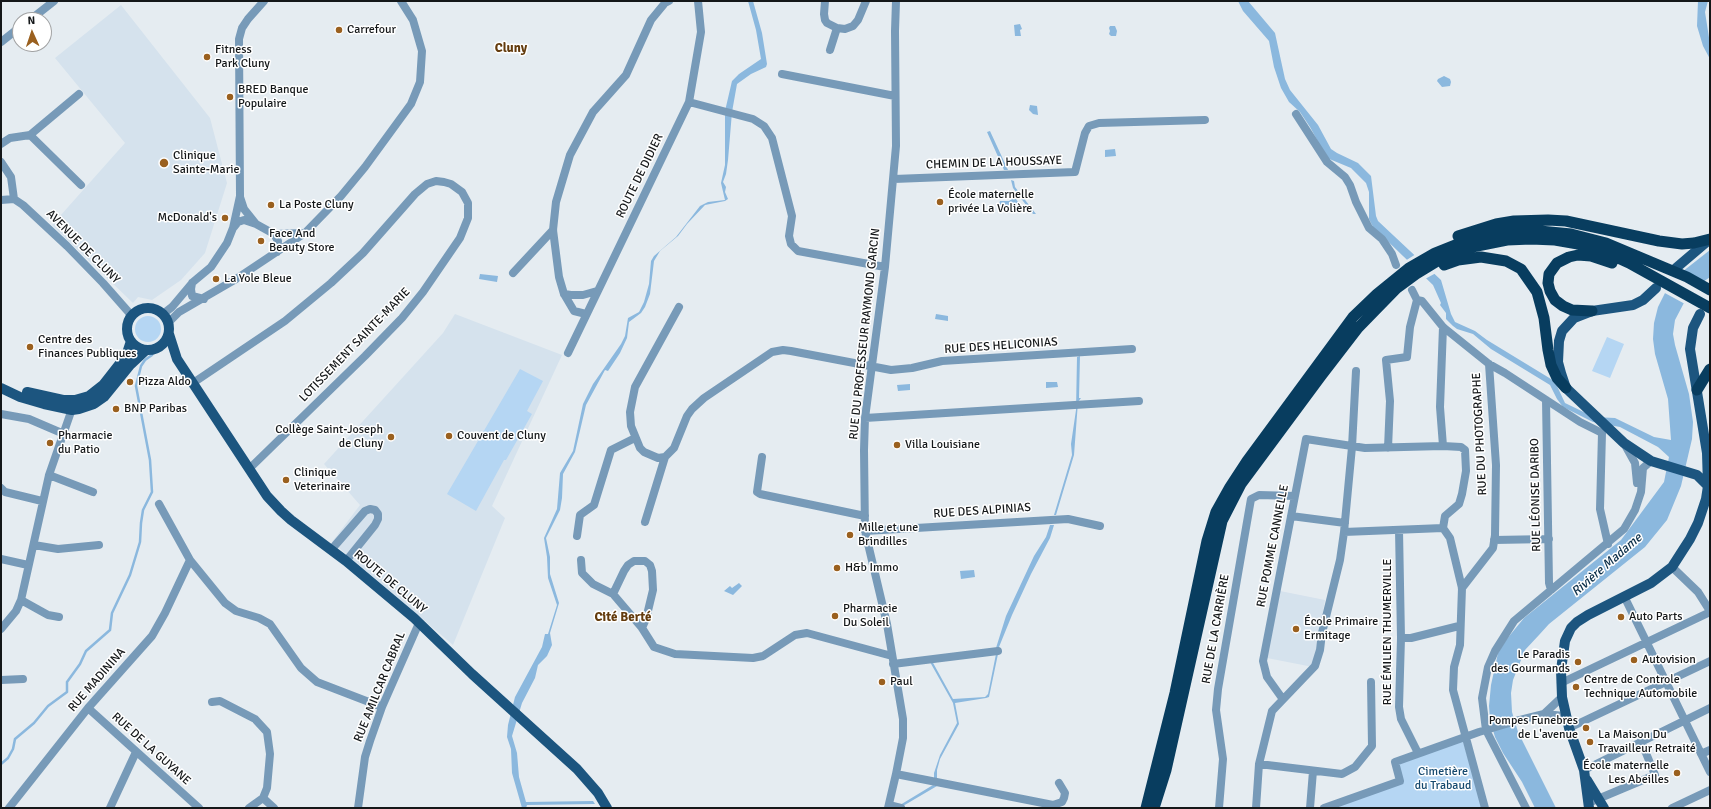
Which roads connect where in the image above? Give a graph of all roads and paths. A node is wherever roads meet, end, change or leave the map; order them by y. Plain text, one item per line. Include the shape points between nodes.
1 (54, 1) edge
2 (264, 1) edge
3 (401, 1) edge
4 (669, 1) edge
5 (698, 1) edge
6 (825, 1) edge
7 (866, 1) edge
8 (896, 1) edge
9 (40, 12) edge
10 (837, 28) junction
11 (12, 33) edge
12 (1, 42) edge
13 (830, 50) dead end
14 (782, 74) dead end
15 (79, 94) dead end
16 (895, 96) junction
17 (689, 102) junction
18 (1296, 114) dead end
19 (1205, 120) dead end
20 (30, 135) junction
21 (1, 144) edge
22 (1, 162) edge
23 (894, 179) junction
24 (81, 185) dead end
25 (240, 196) junction
26 (14, 199) junction
27 (1, 200) edge
28 (256, 224) junction
29 (233, 228) junction
30 (552, 230) junction
31 (305, 233) junction
32 (274, 234) junction
33 (1710, 239) edge
34 (277, 252) junction
35 (1437, 257) junction
36 (1396, 266) dead end
37 (885, 267) junction
38 (1664, 268) junction
39 (1676, 268) dead end
40 (513, 273) dead end
41 (193, 282) junction
42 (1654, 282) junction
43 (1398, 286) junction
44 (1710, 290) edge
45 (597, 291) junction
46 (564, 294) junction
47 (1710, 296) edge
48 (204, 299) junction
49 (1417, 300) junction
50 (679, 307) dead end
51 (1707, 310) edge
52 (1592, 311) junction
53 (586, 314) junction
54 (132, 316) junction
55 (165, 318) junction
56 (1444, 327) junction
57 (168, 334) junction
58 (131, 341) junction
59 (151, 349) junction
60 (1132, 349) dead end
61 (568, 353) dead end
62 (177, 359) junction
63 (1489, 364) junction
64 (872, 367) junction
65 (1710, 369) edge
66 (1356, 371) dead end
67 (194, 383) junction
68 (1, 388) edge
69 (1566, 388) junction
70 (1697, 390) junction
71 (1546, 400) junction
72 (1138, 401) dead end
73 (75, 406) junction
74 (1, 414) edge
75 (865, 418) junction
76 (64, 434) junction
77 (635, 438) junction
78 (1622, 441) junction
79 (1443, 446) junction
80 (1352, 447) junction
81 (1388, 448) junction
82 (1707, 453) junction
83 (665, 457) junction
84 (762, 457) dead end
85 (1651, 461) junction
86 (248, 469) junction
87 (1688, 471) junction
88 (49, 475) junction
89 (1708, 486) junction
90 (1, 488) edge
91 (93, 492) dead end
92 (1295, 496) junction
93 (42, 501) junction
94 (159, 504) dead end
95 (1635, 510) junction
96 (865, 516) junction
97 (1291, 516) junction
98 (645, 522) dead end
99 (1345, 524) junction
100 (1100, 526) dead end
101 (1443, 528) junction
102 (1399, 530) junction
103 (865, 531) junction
104 (1344, 532) junction
105 (577, 536) dead end
106 (1549, 539) junction
107 (1494, 540) junction
108 (1608, 544) junction
109 (34, 545) junction
110 (99, 545) dead end
111 (331, 550) junction
112 (1, 559) edge
113 (190, 560) junction
114 (582, 560) dead end
115 (346, 561) junction
116 (28, 565) junction
117 (1672, 567) junction
118 (1462, 588) junction
119 (1551, 590) junction
120 (613, 594) junction
121 (1624, 596) junction
122 (22, 600) junction
123 (1710, 612) edge
124 (58, 617) dead end
125 (419, 623) junction
126 (1459, 626) junction
127 (642, 628) junction
128 (1, 629) edge
129 (1401, 638) junction
130 (1648, 643) junction
131 (998, 651) dead end
132 (892, 660) junction
133 (1710, 661) edge
134 (23, 679) dead end
135 (1, 680) edge
136 (1666, 681) junction
137 (1371, 682) dead end
138 (1561, 683) junction
139 (1562, 697) junction
140 (1282, 698) junction
141 (212, 702) dead end
142 (382, 707) junction
143 (88, 708) junction
144 (1710, 708) edge
145 (1544, 714) junction
146 (1565, 716) junction
147 (1685, 720) junction
148 (1569, 728) junction
149 (1488, 729) junction
150 (1466, 736) junction
151 (1641, 741) junction
152 (1710, 750) edge
153 (136, 752) junction
154 (1418, 753) junction
155 (1701, 754) junction
156 (1259, 764) junction
157 (1313, 771) junction
158 (1710, 772) edge
159 (896, 774) junction
160 (1585, 774) junction
161 (1059, 783) dead end
162 (1710, 790) edge
163 (263, 798) junction
164 (1602, 804) edge
165 (1588, 805) edge
166 (894, 807) edge
167 (9, 808) edge
168 (110, 808) edge
169 (199, 808) edge
170 (249, 808) edge
171 (274, 808) edge
172 (358, 808) edge
173 (607, 808) edge
174 (1146, 808) edge
175 (1154, 808) edge
176 (1219, 808) edge
177 (1256, 808) edge
178 (1310, 808) edge
179 (1324, 808) edge
180 (1485, 808) edge
181 (1526, 808) edge
182 (1672, 808) edge

1 - 9 street
2 - 25 street via 242,28 239,39
3 - 31 street via 413,20 422,51 420,82 411,104 356,179
4 - 30 street via 651,20 626,75 593,112 570,155 556,202
5 - 17 street, ROUTE DE DIDIER via 701,32
6 - 10 street via 825,20
7 - 10 street via 853,26
8 - 16 street, RUE DU PROFESSEUR RAYMOND GARCIN
10 - 13 street
11 - 12 street
14 - 16 street
15 - 20 street
16 - 23 street, RUE DU PROFESSEUR RAYMOND GARCIN
17 - 37 street via 753,119 764,126 772,138 792,216 789,236 791,244 798,250
17 - 45 street, ROUTE DE DIDIER
18 - 36 street via 1327,162 1345,177 1370,228 1382,239
19 - 23 street, CHEMIN DE LA HOUSSAYE via 1099,123 1089,126 1084,133 1075,172
20 - 21 street via 10,138
20 - 24 street
22 - 26 street via 11,177
23 - 37 street, RUE DU PROFESSEUR RAYMOND GARCIN
25 - 28 street via 244,209
25 - 29 street
26 - 27 street
26 - 54 street, AVENUE DE CLUNY via 67,246
28 - 29 street via 244,220
28 - 32 street
29 - 41 street via 211,267
30 - 40 street
30 - 46 street
31 - 32 street
31 - 34 street
32 - 34 street via 278,241
33 - 35 highway via 1682,244 1566,221 1534,220 1502,223 1456,236
33 - 39 main road
34 - 48 street
35 - 38 highway via 1465,240 1490,234 1529,230 1552,231 1606,243
35 - 42 highway via 1488,244 1531,239 1555,240 1605,252
35 - 43 highway
35 - 69 highway via 1458,260 1481,257 1506,261 1521,269 1537,292 1551,365 1557,378
37 - 64 street, RUE DU PROFESSEUR RAYMOND GARCIN
38 - 44 highway via 1688,277
38 - 47 highway
41 - 48 street via 192,296
41 - 55 street
42 - 51 highway
42 - 52 main road via 1646,297 1633,305
42 - 52 highway via 1591,256 1578,255 1557,263 1549,274 1548,283 1552,296 1568,308
43 - 49 street
43 - 174 highway via 1353,317 1247,461 1216,512 1207,541
43 - 175 highway via 1344,346 1241,484 1222,521 1166,770
45 - 46 street via 583,295
45 - 53 street, ROUTE DE DIDIER
46 - 53 street via 574,311
48 - 55 street
49 - 56 street via 1422,301
49 - 81 street via 1410,327 1407,357 1386,360 1390,401
50 - 77 street via 635,387 630,412
51 - 70 main road via 1693,328 1690,349
52 - 69 main road via 1574,318 1562,331 1558,362
53 - 61 street, ROUTE DE DIDIER
54 - 55 main road via 142,309 149,308 158,311
54 - 58 main road via 127,328
55 - 57 main road
56 - 63 street
56 - 79 street via 1440,407
57 - 59 main road via 163,344
57 - 62 main road, ROUTE DE CLUNY
58 - 59 main road via 137,347
58 - 73 main road via 126,356 103,385
59 - 62 main road, ROUTE DE CLUNY
59 - 73 main road via 130,364 104,396 94,404
60 - 64 street, RUE DES HELICONIAS via 942,361 891,370
62 - 67 main road, ROUTE DE CLUNY
63 - 71 street
63 - 107 street, RUE DU PHOTOGRAPHE via 1496,465
64 - 75 street, RUE DU PROFESSEUR RAYMOND GARCIN
64 - 83 street, RUE DES HELICONIAS via 783,350 772,352 692,409 674,448
65 - 70 highway
66 - 80 street
67 - 86 main road, ROUTE DE CLUNY
67 - 86 street, LOTISSEMENT SAINTE-MARIE via 285,321 331,283 363,253 427,184 444,182 462,192 468,203 468,218 460,238 423,292 365,356
68 - 73 main road via 44,404
69 - 78 main road
70 - 82 main road
71 - 106 street, RUE LÉONISE DARIBO
71 - 108 street via 1602,433 1600,509
72 - 75 street
73 - 76 street
74 - 76 street via 29,420
75 - 96 street, RUE DU PROFESSEUR RAYMOND GARCIN
76 - 88 street
77 - 83 street via 644,452 658,458
77 - 105 street via 611,450 594,505 580,515
78 - 85 main road
78 - 95 street via 1635,463
79 - 81 street
79 - 101 street via 1461,447 1467,456 1459,504 1445,516
80 - 81 street
80 - 92 street, RUE POMME CANNELLE via 1306,439
80 - 99 street
82 - 87 main road via 1700,468
82 - 89 main road
83 - 98 street
84 - 96 street via 757,492 760,494
85 - 87 main road
85 - 95 street via 1643,468 1641,492
86 - 111 main road, ROUTE DE CLUNY via 281,511
87 - 89 main road via 1697,475
88 - 91 street
88 - 93 street
89 - 117 main road via 1698,523
90 - 93 street via 5,492
92 - 97 street, RUE POMME CANNELLE
92 - 176 street, RUE DE LA CARRIÈRE via 1259,495 1251,499 1218,689 1216,710 1222,759
93 - 109 street
94 - 113 street
95 - 108 street via 1624,529
96 - 103 street, RUE DU PROFESSEUR RAYMOND GARCIN
97 - 99 street
97 - 140 street, RUE POMME CANNELLE via 1263,661 1267,677
99 - 104 street
100 - 103 street, RUE DES ALPINIAS via 1068,519
101 - 102 street
101 - 118 street via 1450,538
102 - 104 street
102 - 129 street, RUE ÉMILIEN THUMERVILLE
103 - 132 street, RUE DU PROFESSEUR RAYMOND GARCIN
104 - 140 street via 1340,560 1315,666
106 - 107 street
106 - 119 street, RUE LÉONISE DARIBO
107 - 118 street, RUE DU PHOTOGRAPHE via 1493,548
108 - 119 street
109 - 110 street via 58,549
109 - 116 street
111 - 115 main road, ROUTE DE CLUNY
111 - 115 street via 365,511 375,510 378,514 376,525
112 - 116 street
113 - 142 street via 225,603 236,611 270,624 301,668 317,682
113 - 143 street, RUE MADININA via 152,636
114 - 120 street via 582,573 593,584
115 - 125 main road, ROUTE DE CLUNY
116 - 122 street
117 - 121 main road via 1651,583
117 - 123 street via 1698,592
118 - 126 street
119 - 149 street via 1514,622 1495,651 1485,679 1482,698 1484,722
120 - 127 street
120 - 127 street via 628,565 634,561 645,561 650,565 653,590
121 - 130 street
121 - 138 main road via 1588,615 1571,628 1562,656
122 - 124 street via 48,615
122 - 128 street
123 - 130 street
125 - 142 street, RUE AMILCAR CABRAL
125 - 173 main road, ROUTE DE CLUNY via 578,769
126 - 129 street via 1411,638
126 - 150 street via 1460,645 1452,684
127 - 132 street via 654,647 676,654 753,658 763,656 795,635 807,633
129 - 154 street, RUE ÉMILIEN THUMERVILLE via 1399,707 1401,720
130 - 136 street
130 - 138 street
131 - 132 street
132 - 159 street, RUE DU PROFESSEUR RAYMOND GARCIN via 903,719 903,738
133 - 136 street
134 - 135 street
136 - 147 street
136 - 148 street
137 - 157 street via 1372,746 1355,767 1342,774
138 - 139 main road
139 - 145 street
139 - 146 main road
140 - 156 street via 1272,711
141 - 163 street via 220,701 255,719 267,732 270,754 267,788
142 - 172 street, RUE AMILCAR CABRAL via 365,757
143 - 153 street, RUE DE LA GUYANE
143 - 167 street, RUE MADININA
144 - 147 street
145 - 146 street
145 - 149 street
146 - 148 main road
147 - 151 street
147 - 155 street
148 - 160 main road
149 - 150 street
149 - 181 street
150 - 154 street
150 - 180 street
151 - 160 street
151 - 164 street via 1655,775
152 - 155 street
153 - 168 street
153 - 169 street, RUE DE LA GUYANE
154 - 179 street via 1395,762 1400,781
155 - 158 street
156 - 157 street
156 - 177 street
157 - 178 street
159 - 161 street via 1053,805 1062,802 1064,798 1065,793
159 - 166 street, RUE DU PROFESSEUR RAYMOND GARCIN
160 - 164 main road
160 - 165 main road
162 - 182 street
163 - 170 street
163 - 171 street
164 - 165 street

